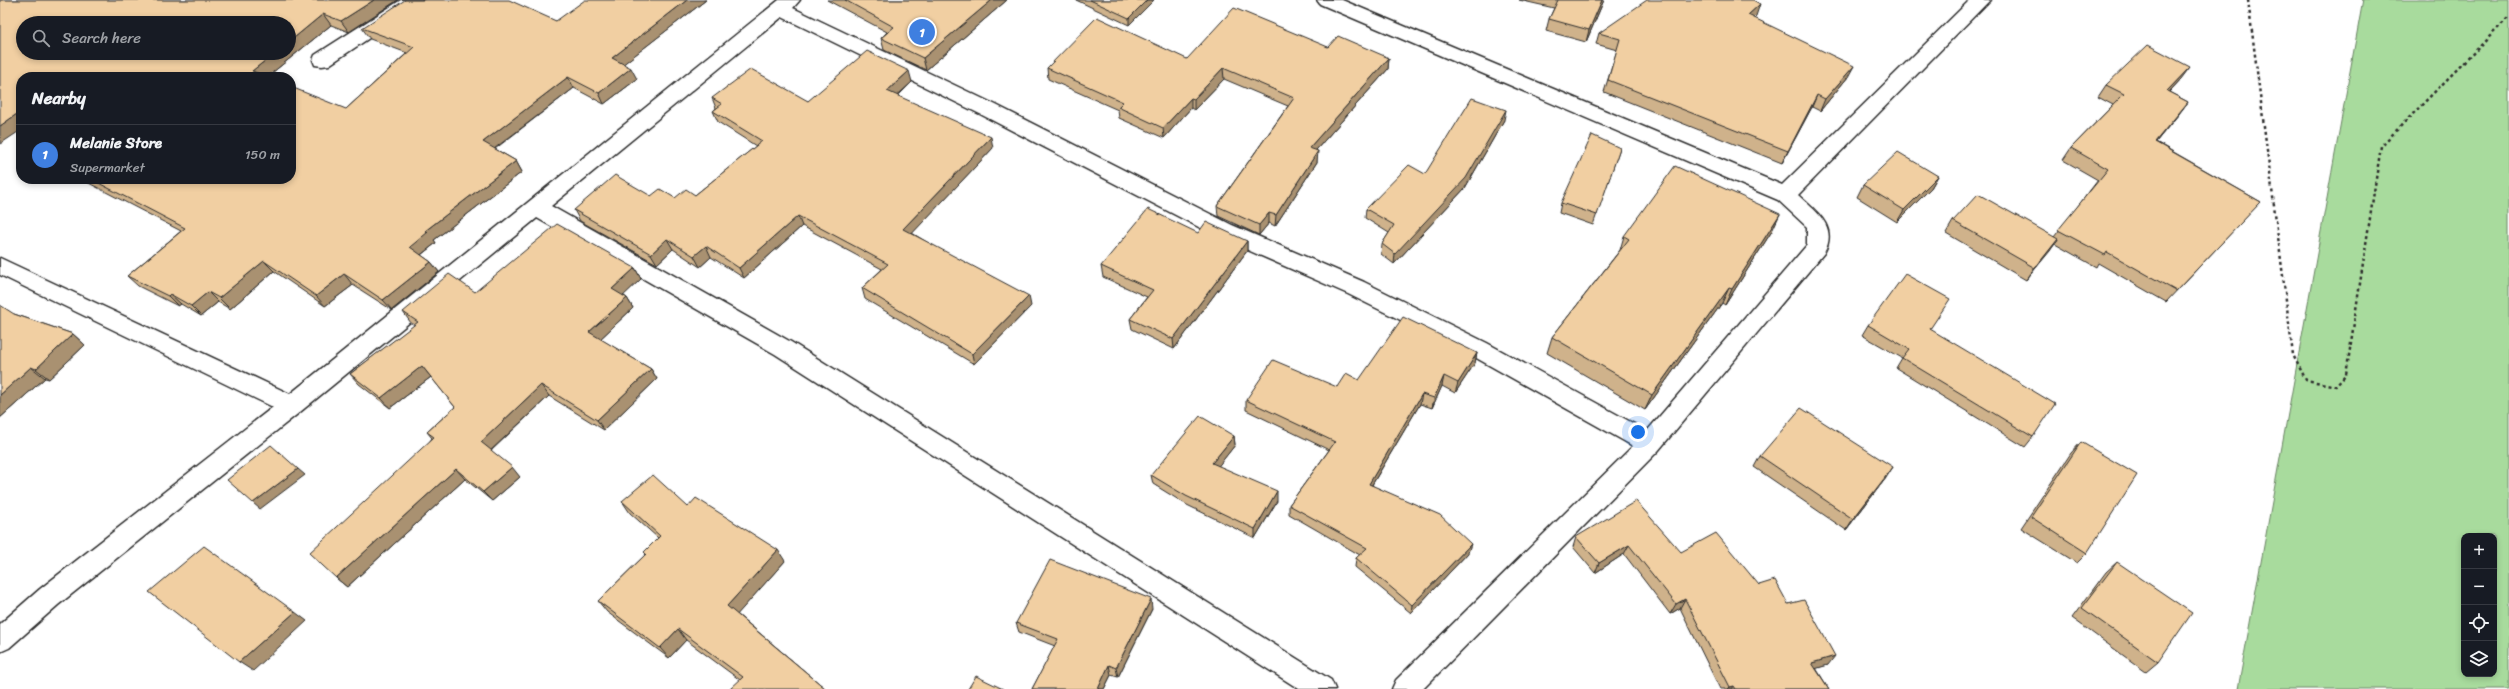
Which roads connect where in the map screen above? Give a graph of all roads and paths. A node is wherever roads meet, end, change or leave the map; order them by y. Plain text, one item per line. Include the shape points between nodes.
1 (414, 0) edge
2 (1326, 0) edge
3 (1981, 0) edge
4 (2248, 0) edge
5 (786, 5) edge
6 (2509, 16) edge
7 (322, 60) dead end
8 (1785, 195) junction
9 (535, 207) junction
10 (0, 266) edge
11 (292, 405) junction
12 (1650, 444) junction
13 (0, 640) edge
14 (1322, 689) edge
15 (1405, 689) edge

1 - 7 street
2 - 8 street
3 - 8 street
4 - 6 path via 2293,355 2306,380 2336,386 2346,375 2380,146
5 - 9 street
5 - 12 street via 1225,231 1356,288 1478,349
8 - 12 street via 1817,224 1817,247
9 - 11 street
9 - 14 street via 783,348
10 - 11 street
11 - 13 street via 49,597
12 - 15 street

